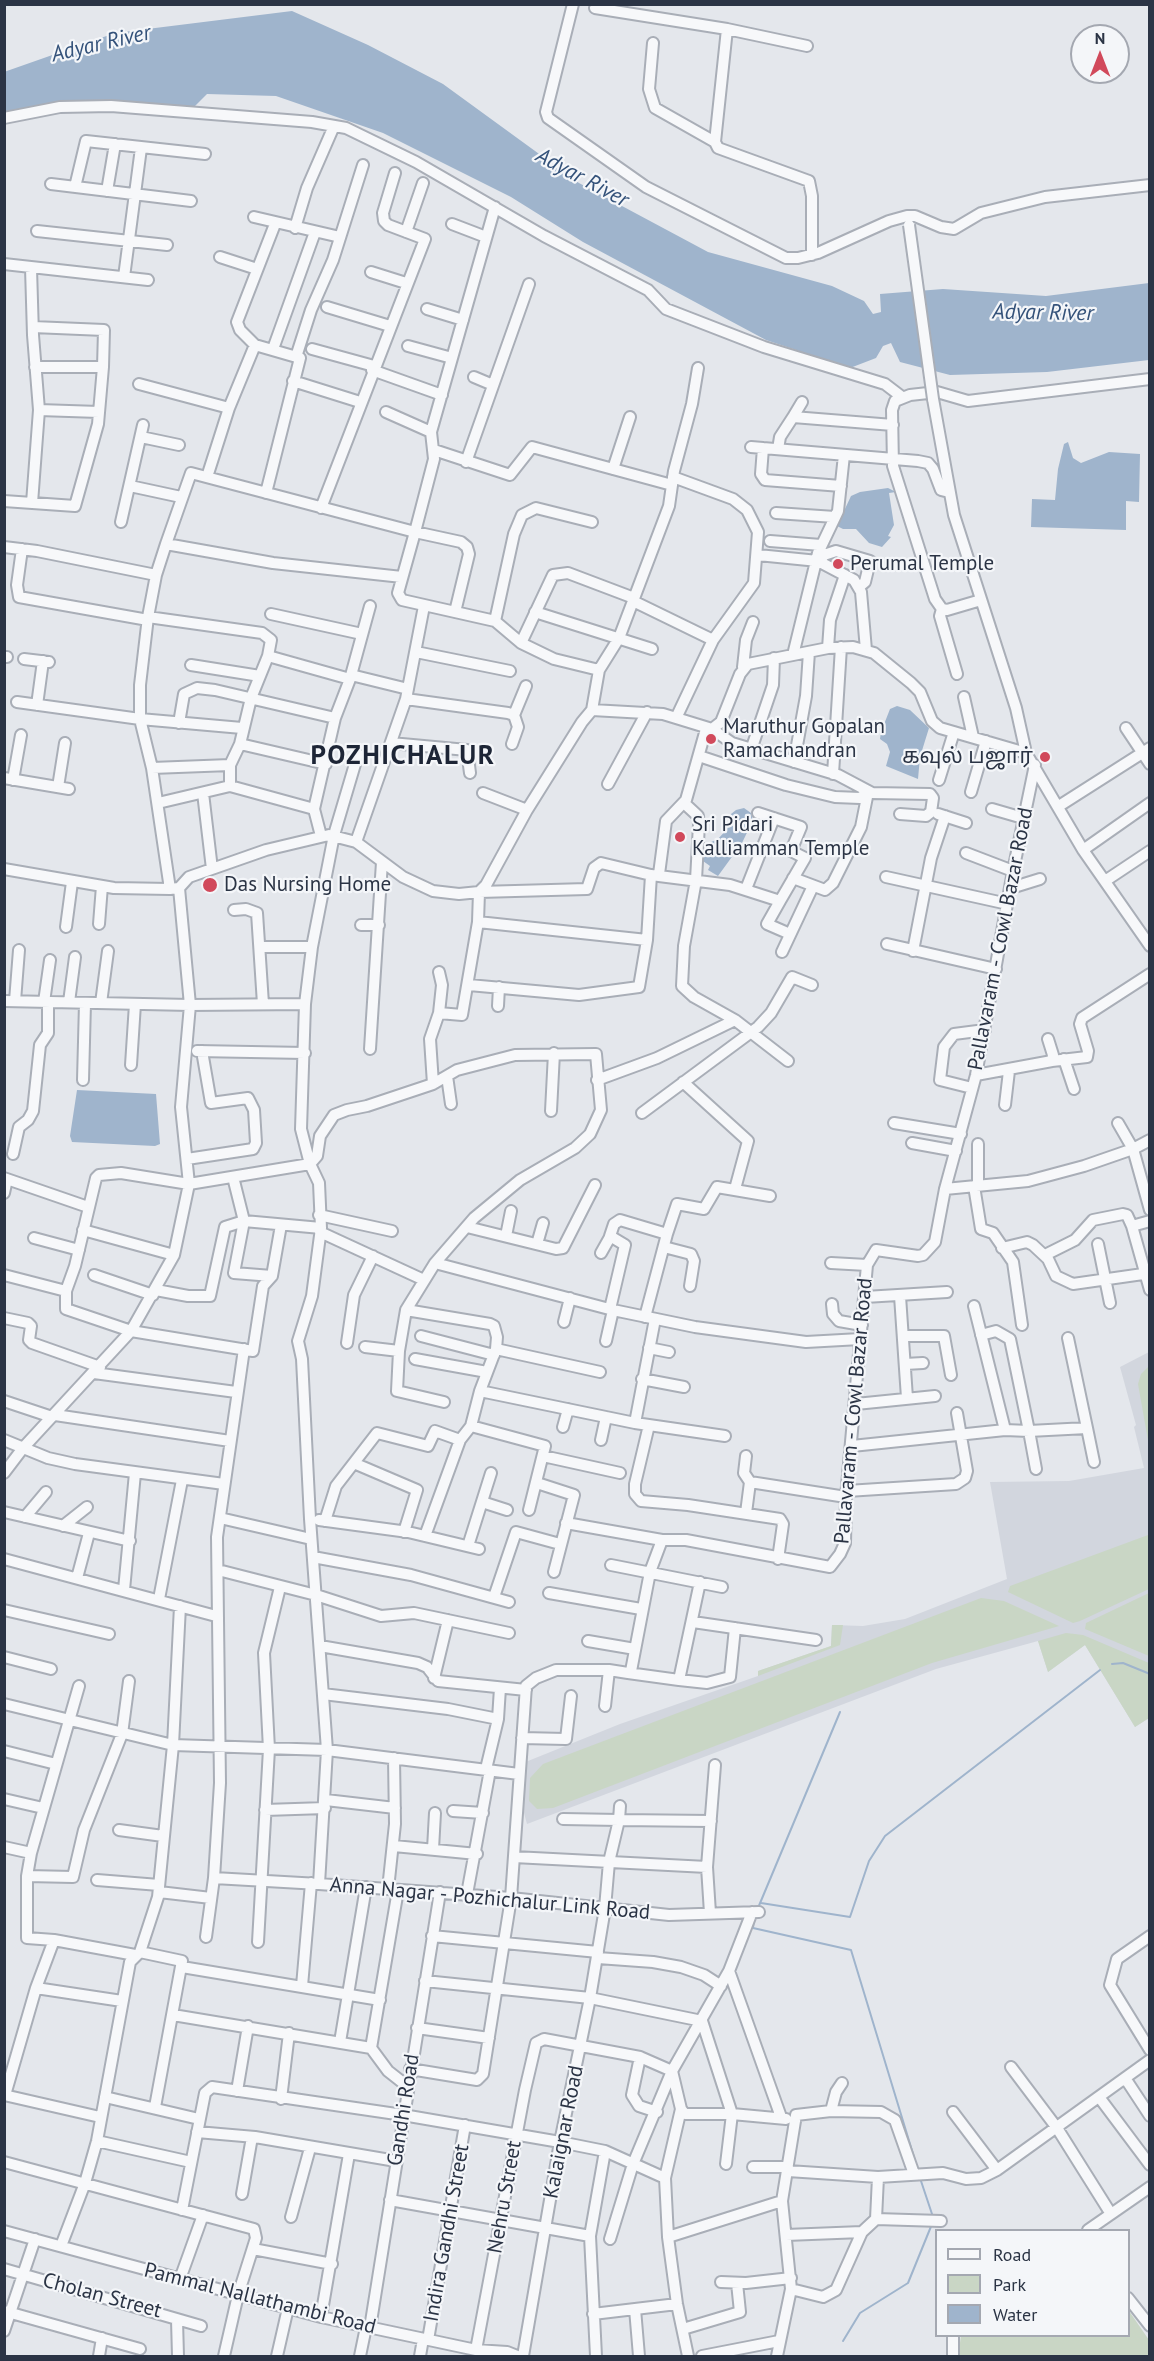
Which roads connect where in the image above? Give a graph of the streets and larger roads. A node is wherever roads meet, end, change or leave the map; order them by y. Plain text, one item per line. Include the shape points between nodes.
1 (573, 4) edge
2 (595, 8) dead end
3 (728, 29) junction
4 (652, 44) dead end
5 (807, 46) dead end
6 (4, 118) edge
7 (334, 126) junction
8 (715, 141) junction
9 (115, 144) junction
10 (141, 148) junction
11 (205, 154) dead end
12 (363, 165) dead end
13 (395, 173) dead end
14 (423, 183) dead end
15 (51, 184) dead end
16 (1149, 185) edge
17 (75, 187) junction
18 (107, 191) junction
19 (134, 195) junction
20 (191, 201) dead end
21 (495, 207) junction
22 (254, 217) dead end
23 (908, 220) junction
24 (275, 224) junction
25 (452, 224) dead end
26 (295, 228) junction
27 (37, 231) dead end
28 (315, 232) junction
29 (406, 232) junction
30 (340, 237) junction
31 (486, 237) junction
32 (129, 240) junction
33 (167, 245) dead end
34 (812, 255) junction
35 (220, 257) dead end
36 (4, 264) edge
37 (31, 268) junction
38 (257, 269) junction
39 (371, 272) dead end
40 (124, 277) junction
41 (148, 280) dead end
42 (406, 283) junction
43 (529, 284) dead end
44 (327, 307) dead end
45 (427, 309) dead end
46 (463, 320) junction
47 (390, 326) junction
48 (33, 327) junction
49 (255, 345) junction
50 (408, 346) dead end
51 (273, 349) junction
52 (312, 349) dead end
53 (296, 357) junction
54 (452, 358) junction
55 (103, 366) junction
56 (35, 367) junction
57 (373, 368) junction
58 (698, 368) dead end
59 (474, 377) dead end
60 (1149, 379) edge
61 (293, 381) junction
62 (139, 384) dead end
63 (493, 385) junction
64 (442, 395) junction
65 (902, 398) junction
66 (360, 402) junction
67 (802, 402) dead end
68 (229, 408) junction
69 (39, 410) junction
70 (99, 412) junction
71 (386, 412) dead end
72 (630, 417) dead end
73 (793, 417) junction
74 (143, 425) dead end
75 (893, 425) junction
76 (431, 432) junction
77 (141, 437) junction
78 (179, 445) dead end
79 (751, 447) dead end
80 (763, 448) junction
81 (778, 449) junction
82 (434, 450) junction
83 (844, 455) junction
84 (892, 459) junction
85 (466, 462) junction
86 (613, 469) junction
87 (207, 477) junction
88 (673, 481) junction
89 (130, 486) junction
90 (841, 486) junction
91 (949, 492) junction
92 (266, 493) junction
93 (182, 497) junction
94 (4, 501) edge
95 (32, 503) junction
96 (321, 508) junction
97 (776, 513) dead end
98 (835, 518) junction
99 (121, 522) dead end
100 (592, 522) dead end
101 (414, 532) junction
102 (770, 542) dead end
103 (166, 544) junction
104 (821, 545) junction
105 (4, 548) edge
106 (22, 549) junction
107 (758, 555) junction
108 (818, 561) junction
109 (844, 574) junction
110 (156, 575) junction
111 (402, 578) junction
112 (859, 587) junction
113 (634, 599) junction
114 (981, 600) junction
115 (370, 606) dead end
116 (424, 606) junction
117 (942, 609) junction
118 (455, 612) junction
119 (535, 612) junction
120 (271, 614) dead end
121 (148, 618) junction
122 (495, 621) junction
123 (753, 622) dead end
124 (362, 634) junction
125 (618, 640) junction
126 (713, 640) junction
127 (521, 643) junction
128 (841, 647) junction
129 (828, 648) junction
130 (652, 649) dead end
131 (866, 650) junction
132 (416, 652) junction
133 (809, 652) junction
134 (793, 656) junction
135 (268, 657) junction
136 (774, 658) junction
137 (24, 659) dead end
138 (191, 665) dead end
139 (743, 668) junction
140 (599, 670) junction
141 (510, 671) dead end
142 (957, 674) dead end
143 (260, 676) junction
144 (350, 677) junction
145 (526, 686) dead end
146 (407, 694) junction
147 (964, 697) dead end
148 (251, 698) junction
149 (17, 702) dead end
150 (37, 705) junction
151 (592, 710) junction
152 (647, 712) junction
153 (514, 716) junction
154 (677, 716) junction
155 (335, 718) junction
156 (140, 719) junction
157 (179, 723) junction
158 (242, 728) junction
159 (1126, 728) dead end
160 (709, 729) junction
161 (954, 732) junction
162 (21, 735) dead end
163 (973, 737) junction
164 (986, 741) junction
165 (391, 743) junction
166 (65, 744) dead end
167 (240, 744) junction
168 (512, 744) dead end
169 (751, 750) junction
170 (1146, 751) edge
171 (1026, 753) junction
172 (358, 754) dead end
173 (699, 756) junction
174 (794, 762) junction
175 (326, 764) junction
176 (1149, 764) edge
177 (230, 765) junction
178 (1035, 765) junction
179 (152, 768) junction
180 (470, 773) dead end
181 (833, 774) junction
182 (9, 779) edge
183 (939, 780) dead end
184 (608, 784) dead end
185 (230, 786) junction
186 (868, 792) junction
187 (971, 792) dead end
188 (203, 793) junction
189 (483, 793) dead end
190 (158, 803) junction
191 (684, 803) junction
192 (1149, 803) edge
193 (1059, 806) junction
194 (314, 809) junction
195 (992, 809) dead end
196 (527, 810) junction
197 (931, 812) junction
198 (758, 813) dead end
199 (900, 814) dead end
200 (945, 816) junction
201 (774, 818) junction
202 (1023, 818) junction
203 (966, 823) dead end
204 (321, 836) junction
205 (334, 836) junction
206 (356, 842) junction
207 (1083, 850) junction
208 (1149, 851) edge
209 (966, 853) dead end
210 (382, 862) junction
211 (4, 869) edge
212 (212, 869) junction
213 (1013, 871) junction
214 (655, 875) junction
215 (793, 878) junction
216 (886, 878) dead end
217 (1040, 879) dead end
218 (696, 880) junction
219 (72, 882) junction
220 (1105, 882) junction
221 (102, 886) junction
222 (813, 886) junction
223 (927, 886) junction
224 (1011, 888) junction
225 (174, 889) junction
226 (746, 889) junction
227 (479, 892) junction
228 (780, 901) junction
229 (1008, 904) junction
230 (234, 910) dead end
231 (478, 922) junction
232 (99, 924) dead end
233 (361, 925) dead end
234 (379, 925) junction
235 (66, 927) dead end
236 (790, 934) junction
237 (647, 940) junction
238 (1149, 943) edge
239 (887, 944) dead end
240 (260, 947) junction
241 (312, 948) junction
242 (19, 950) dead end
243 (108, 951) dead end
244 (913, 951) junction
245 (782, 952) dead end
246 (75, 957) dead end
247 (50, 960) dead end
248 (996, 969) junction
249 (440, 972) dead end
250 (1149, 974) edge
251 (469, 985) junction
252 (812, 986) dead end
253 (499, 987) junction
254 (10, 1001) edge
255 (46, 1002) junction
256 (69, 1002) junction
257 (85, 1003) junction
258 (100, 1003) junction
259 (135, 1004) junction
260 (263, 1004) junction
261 (305, 1004) junction
262 (190, 1005) junction
263 (498, 1006) dead end
264 (440, 1013) junction
265 (735, 1020) junction
266 (985, 1030) junction
267 (749, 1032) junction
268 (1048, 1039) dead end
269 (370, 1049) dead end
270 (188, 1051) junction
271 (202, 1051) junction
272 (304, 1053) junction
273 (554, 1053) junction
274 (1064, 1059) junction
275 (788, 1061) dead end
276 (1052, 1061) junction
277 (131, 1065) dead end
278 (1009, 1071) junction
279 (976, 1075) junction
280 (447, 1076) junction
281 (83, 1080) dead end
282 (597, 1080) junction
283 (683, 1082) junction
284 (433, 1084) junction
285 (972, 1088) junction
286 (1074, 1089) dead end
287 (451, 1104) dead end
288 (1005, 1105) dead end
289 (551, 1111) dead end
290 (642, 1113) dead end
291 (894, 1123) dead end
292 (1118, 1123) dead end
293 (961, 1134) junction
294 (1149, 1140) edge
295 (912, 1143) dead end
296 (978, 1144) dead end
297 (1133, 1149) junction
298 (956, 1151) junction
299 (13, 1154) dead end
300 (187, 1159) junction
301 (310, 1164) junction
302 (233, 1177) junction
303 (6, 1178) edge
304 (189, 1184) junction
305 (595, 1185) dead end
306 (976, 1186) junction
307 (735, 1189) junction
308 (945, 1189) junction
309 (4, 1193) edge
310 (770, 1197) dead end
311 (88, 1207) junction
312 (1149, 1210) edge
313 (511, 1211) dead end
314 (319, 1215) junction
315 (244, 1221) junction
316 (1149, 1221) edge
317 (543, 1223) dead end
318 (281, 1224) junction
319 (1132, 1226) junction
320 (467, 1227) junction
321 (83, 1230) junction
322 (321, 1230) junction
323 (392, 1231) dead end
324 (667, 1234) junction
325 (506, 1236) junction
326 (610, 1237) junction
327 (34, 1238) dead end
328 (537, 1244) junction
329 (1098, 1244) dead end
330 (664, 1247) junction
331 (1002, 1248) junction
332 (79, 1250) junction
333 (601, 1253) dead end
334 (174, 1255) junction
335 (1045, 1255) junction
336 (373, 1256) junction
337 (435, 1263) junction
338 (831, 1263) dead end
339 (867, 1265) junction
340 (1148, 1273) edge
341 (4, 1275) edge
342 (94, 1275) dead end
343 (272, 1276) junction
344 (424, 1280) junction
345 (1106, 1280) junction
346 (690, 1286) dead end
347 (1149, 1290) edge
348 (66, 1291) junction
349 (947, 1292) dead end
350 (155, 1293) junction
351 (900, 1296) junction
352 (865, 1297) junction
353 (570, 1298) junction
354 (832, 1304) dead end
355 (1110, 1304) dead end
356 (974, 1306) dead end
357 (612, 1309) junction
358 (406, 1310) junction
359 (4, 1318) edge
360 (650, 1318) junction
361 (564, 1322) dead end
362 (862, 1325) junction
363 (1022, 1325) dead end
364 (131, 1332) junction
365 (981, 1335) junction
366 (421, 1336) dead end
367 (903, 1336) junction
368 (1068, 1338) dead end
369 (860, 1339) junction
370 (606, 1341) dead end
371 (347, 1343) dead end
372 (365, 1347) dead end
373 (649, 1348) junction
374 (244, 1349) junction
375 (399, 1351) junction
376 (495, 1352) junction
377 (669, 1352) dead end
378 (415, 1359) dead end
379 (923, 1363) dead end
380 (905, 1364) junction
381 (98, 1370) junction
382 (487, 1372) junction
383 (600, 1372) dead end
384 (951, 1376) dead end
385 (642, 1379) junction
386 (684, 1387) dead end
387 (480, 1391) junction
388 (236, 1392) junction
389 (935, 1396) dead end
390 (907, 1398) junction
391 (4, 1401) edge
392 (444, 1402) dead end
393 (856, 1404) junction
394 (568, 1409) junction
395 (957, 1413) dead end
396 (53, 1416) junction
397 (606, 1417) junction
398 (635, 1423) junction
399 (649, 1425) junction
400 (471, 1426) junction
401 (563, 1427) dead end
402 (1087, 1428) junction
403 (1005, 1430) junction
404 (1029, 1431) junction
405 (725, 1436) dead end
406 (960, 1437) junction
407 (4, 1440) edge
408 (460, 1440) junction
409 (601, 1440) dead end
410 (230, 1441) junction
411 (852, 1446) junction
412 (23, 1448) junction
413 (543, 1456) junction
414 (746, 1456) dead end
415 (1094, 1462) dead end
416 (356, 1464) junction
417 (1036, 1469) dead end
418 (4, 1473) edge
419 (135, 1473) junction
420 (491, 1473) dead end
421 (620, 1473) dead end
422 (182, 1480) junction
423 (750, 1482) junction
424 (537, 1483) junction
425 (224, 1484) junction
426 (46, 1492) dead end
427 (847, 1494) junction
428 (482, 1502) junction
429 (87, 1507) dead end
430 (507, 1510) dead end
431 (530, 1510) dead end
432 (4, 1512) edge
433 (746, 1513) junction
434 (25, 1517) junction
435 (220, 1518) junction
436 (310, 1519) junction
437 (325, 1521) junction
438 (566, 1523) junction
439 (63, 1526) junction
440 (404, 1532) junction
441 (89, 1533) junction
442 (425, 1536) junction
443 (311, 1539) junction
444 (662, 1540) junction
445 (130, 1541) junction
446 (560, 1544) junction
447 (468, 1546) junction
448 (479, 1549) dead end
449 (313, 1557) junction
450 (778, 1558) junction
451 (4, 1559) edge
452 (611, 1565) dead end
453 (218, 1570) junction
454 (554, 1572) dead end
455 (650, 1572) junction
456 (77, 1578) junction
457 (700, 1582) junction
458 (280, 1587) junction
459 (722, 1587) dead end
460 (124, 1590) junction
461 (549, 1593) dead end
462 (316, 1595) junction
463 (494, 1597) junction
464 (159, 1599) junction
465 (509, 1602) dead end
466 (180, 1605) junction
467 (641, 1609) junction
468 (4, 1610) edge
469 (216, 1616) junction
470 (448, 1620) junction
471 (693, 1622) junction
472 (735, 1628) junction
473 (509, 1633) dead end
474 (109, 1634) dead end
475 (816, 1640) dead end
476 (588, 1641) dead end
477 (320, 1646) junction
478 (635, 1648) junction
479 (4, 1657) edge
480 (51, 1669) dead end
481 (609, 1670) junction
482 (628, 1673) junction
483 (434, 1678) junction
484 (679, 1680) junction
485 (129, 1681) dead end
486 (79, 1686) dead end
487 (500, 1689) junction
488 (526, 1690) junction
489 (323, 1694) junction
490 (571, 1696) dead end
491 (4, 1704) edge
492 (605, 1706) dead end
493 (68, 1719) junction
494 (498, 1719) junction
495 (122, 1734) junction
496 (522, 1738) junction
497 (173, 1745) junction
498 (219, 1747) junction
499 (269, 1749) junction
500 (327, 1750) junction
501 (4, 1751) edge
502 (394, 1758) junction
503 (56, 1764) junction
504 (716, 1765) dead end
505 (488, 1769) junction
506 (519, 1774) junction
507 (4, 1799) edge
508 (325, 1804) junction
509 (620, 1806) dead end
510 (43, 1808) junction
511 (395, 1808) junction
512 (266, 1810) junction
513 (453, 1811) dead end
514 (435, 1813) dead end
515 (483, 1814) junction
516 (562, 1819) dead end
517 (619, 1820) junction
518 (711, 1821) junction
519 (119, 1830) dead end
520 (163, 1836) junction
521 (4, 1846) edge
522 (394, 1846) junction
523 (433, 1849) junction
524 (31, 1853) junction
525 (477, 1854) junction
526 (514, 1857) junction
527 (609, 1862) junction
528 (707, 1867) junction
529 (27, 1876) junction
530 (214, 1878) junction
531 (97, 1880) dead end
532 (261, 1880) junction
533 (315, 1883) junction
534 (366, 1887) junction
535 (159, 1889) junction
536 (393, 1889) junction
537 (440, 1892) junction
538 (467, 1894) junction
539 (211, 1898) junction
540 (511, 1898) junction
541 (605, 1908) junction
542 (710, 1913) junction
543 (432, 1936) junction
544 (1149, 1936) edge
545 (206, 1937) dead end
546 (54, 1940) junction
547 (258, 1942) dead end
548 (503, 1944) junction
549 (138, 1954) junction
550 (598, 1955) junction
551 (182, 1967) junction
552 (729, 1971) junction
553 (425, 1981) junction
554 (302, 1986) junction
555 (721, 1986) junction
556 (36, 1988) junction
557 (498, 1989) junction
558 (348, 1994) junction
559 (591, 1998) junction
560 (380, 2000) junction
561 (122, 2001) junction
562 (173, 2014) junction
563 (702, 2021) junction
564 (248, 2026) junction
565 (417, 2028) junction
566 (289, 2033) junction
567 (489, 2038) junction
568 (340, 2042) junction
569 (580, 2044) junction
570 (371, 2048) junction
571 (1149, 2050) edge
572 (640, 2057) junction
573 (1149, 2060) edge
574 (1011, 2067) dead end
575 (410, 2069) junction
576 (672, 2072) junction
577 (1125, 2078) junction
578 (842, 2083) dead end
579 (407, 2086) junction
580 (237, 2091) junction
581 (5, 2095) edge
582 (105, 2097) junction
583 (1099, 2097) junction
584 (281, 2099) junction
585 (155, 2107) junction
586 (681, 2109) junction
587 (831, 2110) junction
588 (657, 2112) junction
589 (953, 2112) dead end
590 (732, 2114) junction
591 (404, 2115) junction
592 (1149, 2116) edge
593 (100, 2117) junction
594 (782, 2117) junction
595 (200, 2119) junction
596 (795, 2123) junction
597 (465, 2125) junction
598 (1057, 2128) junction
599 (197, 2132) junction
600 (517, 2134) junction
601 (252, 2137) junction
602 (97, 2141) junction
603 (561, 2142) junction
604 (310, 2148) junction
605 (605, 2151) junction
606 (349, 2154) junction
607 (396, 2161) junction
608 (4, 2162) edge
609 (191, 2162) junction
610 (633, 2164) junction
611 (726, 2164) dead end
612 (1149, 2165) edge
613 (753, 2167) dead end
614 (788, 2169) junction
615 (996, 2170) junction
616 (914, 2174) junction
617 (878, 2177) junction
618 (665, 2178) junction
619 (86, 2183) junction
620 (1149, 2187) edge
621 (242, 2194) dead end
622 (390, 2200) junction
623 (782, 2200) junction
624 (182, 2210) junction
625 (451, 2211) junction
626 (1111, 2214) junction
627 (203, 2215) junction
628 (291, 2217) dead end
629 (876, 2219) junction
630 (501, 2221) junction
631 (941, 2221) dead end
632 (1089, 2229) edge
633 (4, 2230) edge
634 (546, 2230) junction
635 (862, 2232) junction
636 (786, 2235) junction
637 (590, 2236) junction
638 (668, 2237) junction
639 (35, 2239) junction
640 (610, 2239) dead end
641 (61, 2246) junction
642 (253, 2249) junction
643 (332, 2264) junction
644 (4, 2269) edge
645 (25, 2275) junction
646 (180, 2279) junction
647 (722, 2282) dead end
648 (737, 2283) junction
649 (791, 2283) junction
650 (238, 2295) junction
651 (1130, 2301) edge
652 (677, 2304) junction
653 (288, 2308) junction
654 (635, 2309) junction
655 (7, 2312) edge
656 (593, 2314) junction
657 (321, 2317) junction
658 (177, 2320) junction
659 (201, 2326) dead end
660 (1149, 2326) edge
661 (368, 2327) junction
662 (683, 2329) junction
663 (4, 2331) edge
664 (953, 2337) edge
665 (102, 2338) junction
666 (426, 2340) junction
667 (779, 2341) junction
668 (140, 2349) dead end
669 (476, 2350) junction
670 (99, 2356) edge
671 (178, 2356) edge
672 (224, 2356) edge
673 (277, 2356) edge
674 (360, 2356) edge
675 (420, 2356) edge
676 (517, 2356) edge
677 (523, 2356) edge
678 (596, 2356) edge
679 (639, 2356) edge
680 (688, 2356) edge
681 (702, 2356) edge
682 (777, 2356) edge
683 (953, 2356) edge

1 - 34 street via 546,112 548,118 657,194 786,258
2 - 3 street
3 - 5 street
3 - 8 street
4 - 8 street via 649,89 655,108
6 - 7 street via 37,109 102,106 278,118
7 - 21 street via 368,138
7 - 26 street via 304,196
8 - 34 street via 717,148 726,153 809,181
9 - 10 street
9 - 17 street via 86,141
9 - 18 street
10 - 11 street
10 - 19 street
12 - 30 street
13 - 29 street via 382,217 388,225
14 - 29 street
15 - 17 street
16 - 23 street via 1045,197 981,213 954,229 915,216
17 - 18 street
18 - 19 street
19 - 20 street
19 - 32 street
21 - 31 street
21 - 65 street via 648,290 666,309 774,350 885,384
22 - 24 street
23 - 34 street via 889,221
23 - 91 street, bridge
24 - 26 street
24 - 38 street
25 - 31 street
26 - 28 street
27 - 32 street
28 - 30 street
28 - 51 street
29 - 42 street via 425,239
30 - 53 street
31 - 46 street
32 - 33 street
32 - 40 street
35 - 38 street
36 - 37 street
37 - 40 street
37 - 48 street
38 - 49 street via 237,322
39 - 42 street
40 - 41 street
42 - 47 street
43 - 63 street
44 - 47 street
45 - 46 street
46 - 54 street
47 - 57 street
48 - 55 street via 104,330
48 - 56 street
49 - 51 street
49 - 68 street
50 - 54 street
51 - 53 street
52 - 57 street
53 - 61 street via 300,358
54 - 64 street
55 - 56 street
55 - 70 street
56 - 69 street
57 - 64 street
57 - 66 street
58 - 88 street
59 - 63 street
60 - 65 street via 968,401 937,392
61 - 66 street
61 - 92 street
62 - 68 street
63 - 85 street
64 - 76 street
65 - 75 street via 893,406
66 - 96 street
67 - 73 street
68 - 87 street
69 - 70 street
69 - 95 street
70 - 95 street via 75,506
71 - 76 street
72 - 86 street
73 - 75 street
73 - 81 street via 780,437
74 - 77 street
75 - 84 street
76 - 82 street
77 - 78 street
77 - 89 street
79 - 80 street
80 - 81 street
80 - 90 street via 761,474 765,480
81 - 83 street
82 - 85 street
82 - 101 street
83 - 84 street
83 - 90 street
84 - 91 street via 928,463 941,490
84 - 117 street via 935,599
85 - 86 street via 510,475 532,447
86 - 88 street
87 - 92 street
87 - 93 street via 189,474
88 - 107 street via 733,499 747,510 758,532
88 - 113 street via 669,506
89 - 93 street
89 - 99 street
90 - 98 street
91 - 114 street
92 - 96 street
93 - 103 street
94 - 95 street
96 - 101 street
97 - 98 street
98 - 104 street
100 - 122 street via 536,508 522,515 514,534
101 - 111 street
101 - 118 street via 461,542 467,547 469,554
102 - 104 street
103 - 110 street
103 - 111 street via 273,563
104 - 108 street
105 - 106 street
106 - 110 street
106 - 121 street via 19,597
107 - 108 street
107 - 126 street via 749,594
108 - 109 street
108 - 112 street via 836,551 870,561 865,582
108 - 134 street
109 - 112 street
109 - 129 street via 832,612
110 - 121 street
111 - 116 street via 399,597
112 - 131 street
113 - 119 street via 559,573 549,578
113 - 125 street
113 - 126 street
114 - 117 street
114 - 171 street via 1016,708
115 - 124 street
116 - 118 street
116 - 132 street
117 - 142 street via 940,616
118 - 122 street
119 - 125 street
119 - 127 street
120 - 124 street
121 - 135 street via 262,633 271,639
121 - 156 street
122 - 127 street
123 - 139 street via 746,639
124 - 144 street
125 - 130 street
125 - 140 street
126 - 154 street
127 - 140 street via 554,659
128 - 129 street
128 - 131 street
128 - 181 street
129 - 133 street
131 - 161 street via 920,692 936,725
132 - 141 street
132 - 146 street
133 - 134 street
133 - 174 street
134 - 136 street
135 - 143 street
135 - 144 street
136 - 139 street
136 - 169 street via 773,685
137 - 150 street via 46,661
138 - 143 street
139 - 160 street via 721,722
140 - 151 street
143 - 148 street
144 - 146 street
144 - 155 street
145 - 153 street
146 - 153 street
146 - 165 street
147 - 163 street
148 - 155 street
148 - 157 street via 206,688 186,691
148 - 158 street
149 - 150 street
150 - 156 street
151 - 152 street
151 - 196 street
152 - 154 street
152 - 184 street
153 - 168 street via 518,727
154 - 160 street
155 - 175 street
156 - 157 street
156 - 179 street
157 - 158 street
158 - 167 street
159 - 170 street
160 - 169 street
160 - 173 street
161 - 163 street
161 - 183 street
162 - 182 street
163 - 164 street
164 - 171 street
164 - 187 street
165 - 180 street via 466,750
165 - 206 street
166 - 182 street via 63,788
167 - 175 street
167 - 177 street
169 - 174 street
170 - 176 street
170 - 193 street
171 - 178 street
172 - 205 street, Anna Nagar - Pozhichalur Link Road
173 - 186 street via 775,782 836,797 860,798
173 - 191 street
174 - 181 street
175 - 194 street
177 - 179 street
177 - 185 street
178 - 193 street
178 - 202 street, Pallavaram - Cowl Bazar Road
179 - 190 street
181 - 186 street
185 - 188 street
185 - 194 street
186 - 197 street via 930,794
186 - 222 street via 861,827 833,883 825,890
188 - 190 street
188 - 212 street
189 - 196 street
190 - 225 street
191 - 214 street via 666,821
191 - 218 street via 698,816
192 - 207 street
193 - 207 street
194 - 204 street
195 - 202 street
196 - 227 street
197 - 199 street via 926,816
197 - 200 street
198 - 201 street
200 - 203 street
200 - 223 street
201 - 215 street via 801,827 791,851 805,858
201 - 226 street
202 - 213 street, Pallavaram - Cowl Bazar Road
204 - 205 street
204 - 212 street
205 - 206 street
205 - 241 street, Anna Nagar - Pozhichalur Link Road
206 - 210 street
207 - 220 street
208 - 220 street
209 - 213 street
210 - 227 street via 433,891
210 - 234 street
211 - 219 street
212 - 225 street via 189,877
213 - 224 street, Pallavaram - Cowl Bazar Road
214 - 218 street
214 - 227 street via 601,862 594,868 591,883 580,891
214 - 237 street
215 - 222 street
215 - 228 street
216 - 223 street
217 - 224 street
218 - 226 street
218 - 265 street via 684,946 682,986 693,997
219 - 221 street
219 - 235 street
220 - 238 street
221 - 225 street
221 - 232 street
222 - 236 street
223 - 229 street
223 - 244 street
224 - 229 street, Pallavaram - Cowl Bazar Road
225 - 262 street
226 - 228 street
227 - 231 street
228 - 236 street via 767,924
229 - 248 street, Pallavaram - Cowl Bazar Road
230 - 240 street via 257,913
231 - 237 street
231 - 251 street
233 - 234 street
234 - 269 street
236 - 245 street
237 - 253 street via 639,987 579,995
239 - 244 street
240 - 241 street
240 - 260 street
241 - 261 street, Anna Nagar - Pozhichalur Link Road
242 - 254 street
243 - 258 street
244 - 248 street
246 - 256 street
247 - 255 street
248 - 266 street, Pallavaram - Cowl Bazar Road
249 - 264 street
250 - 274 street via 1082,1018 1088,1054
251 - 253 street
251 - 264 street via 462,1015
252 - 267 street via 792,977 771,1013
253 - 263 street
254 - 255 street
255 - 256 street
255 - 299 street via 48,1033 40,1045 33,1111 19,1127
256 - 257 street
257 - 258 street
257 - 281 street
258 - 259 street
259 - 262 street
259 - 277 street
260 - 261 street
260 - 262 street
261 - 272 street, Anna Nagar - Pozhichalur Link Road
262 - 270 street
264 - 284 street via 430,1039
265 - 267 street
265 - 282 street via 657,1058
266 - 279 street, Pallavaram - Cowl Bazar Road
266 - 285 street via 954,1034 944,1047 940,1080
267 - 275 street
267 - 283 street
268 - 276 street
270 - 271 street
270 - 300 street via 182,1107
271 - 272 street
271 - 300 street via 211,1103 248,1098 254,1110 256,1143 253,1149
272 - 301 street, Anna Nagar - Pozhichalur Link Road via 301,1129
273 - 280 street via 515,1055
273 - 282 street via 596,1054
273 - 289 street
274 - 276 street
274 - 286 street
276 - 278 street
278 - 279 street
278 - 288 street
279 - 285 street, Pallavaram - Cowl Bazar Road
280 - 284 street
280 - 287 street
282 - 320 street via 601,1110 590,1134 575,1148 520,1180
283 - 290 street
283 - 307 street via 748,1141
284 - 301 street via 334,1115 320,1136
285 - 293 street, Pallavaram - Cowl Bazar Road
291 - 293 street
292 - 297 street
293 - 298 street, Pallavaram - Cowl Bazar Road
294 - 297 street
295 - 298 street
296 - 306 street
297 - 306 street via 1028,1181
297 - 312 street
298 - 308 street, Pallavaram - Cowl Bazar Road
300 - 304 street
301 - 302 street
301 - 314 street, Anna Nagar - Pozhichalur Link Road via 319,1183
302 - 304 street
302 - 315 street
303 - 309 street
303 - 311 street
304 - 311 street via 121,1173 99,1175
304 - 334 street
305 - 328 street via 563,1248
306 - 308 street
306 - 331 street via 981,1229 993,1233
307 - 310 street
307 - 324 street via 715,1188 704,1209 677,1204
308 - 339 street, Pallavaram - Cowl Bazar Road via 938,1231 930,1249 918,1256 876,1250
311 - 321 street
313 - 325 street
314 - 322 street, Anna Nagar - Pozhichalur Link Road
314 - 323 street
315 - 318 street
315 - 343 street via 234,1273
315 - 350 street via 225,1227 210,1296
316 - 319 street
317 - 328 street
318 - 322 street
318 - 343 street
319 - 335 street via 1123,1214 1093,1220 1075,1240
319 - 340 street
320 - 325 street
320 - 337 street
321 - 332 street
321 - 334 street
322 - 336 street
322 - 436 street, Anna Nagar - Pozhichalur Link Road via 312,1296 298,1341
324 - 326 street via 618,1220
324 - 330 street
325 - 328 street
326 - 333 street
326 - 357 street via 625,1245
327 - 332 street
329 - 345 street
330 - 346 street via 691,1254 694,1262
330 - 360 street
331 - 335 street via 1027,1242
331 - 363 street via 1013,1262
332 - 348 street
334 - 350 street
335 - 345 street via 1054,1274 1073,1284
336 - 344 street
336 - 371 street via 354,1295
337 - 344 street
337 - 353 street
338 - 339 street
339 - 352 street, Pallavaram - Cowl Bazar Road
340 - 345 street
340 - 347 street
341 - 348 street
342 - 350 street
343 - 374 street via 263,1286 253,1351
344 - 358 street
345 - 355 street
348 - 364 street via 66,1309
349 - 351 street
350 - 364 street
351 - 352 street
351 - 367 street
352 - 362 street, Pallavaram - Cowl Bazar Road
353 - 357 street
353 - 361 street
354 - 362 street via 839,1321
356 - 365 street
357 - 360 street
357 - 370 street
358 - 375 street
358 - 376 street via 490,1324 497,1337
359 - 381 street via 28,1323 32,1343
360 - 369 street via 806,1342
360 - 373 street
362 - 369 street, Pallavaram - Cowl Bazar Road
364 - 374 street
364 - 381 street
365 - 403 street
365 - 404 street via 996,1331 1010,1339
366 - 376 street
367 - 380 street
367 - 384 street via 944,1336
368 - 402 street
369 - 393 street, Pallavaram - Cowl Bazar Road
372 - 375 street
373 - 377 street
373 - 385 street
374 - 388 street
375 - 392 street via 397,1391
376 - 382 street
376 - 383 street
378 - 382 street
379 - 380 street
380 - 390 street
381 - 388 street
381 - 396 street
382 - 387 street
385 - 386 street
385 - 398 street
387 - 394 street
387 - 400 street
388 - 410 street
389 - 390 street
390 - 393 street
391 - 396 street
393 - 411 street, Pallavaram - Cowl Bazar Road
394 - 397 street
394 - 401 street
395 - 406 street
396 - 410 street
396 - 412 street
397 - 398 street
397 - 409 street
398 - 399 street
399 - 405 street
399 - 433 street via 635,1484 635,1494 641,1501
400 - 408 street
400 - 413 street via 545,1446
402 - 404 street
402 - 415 street
403 - 404 street
403 - 406 street
404 - 417 street
406 - 411 street
406 - 427 street via 967,1471 956,1484
407 - 412 street
408 - 416 street via 435,1431 428,1446 377,1433
408 - 442 street
410 - 425 street
411 - 427 street, Pallavaram - Cowl Bazar Road
412 - 418 street
412 - 419 street via 75,1464
413 - 421 street
413 - 424 street
414 - 423 street via 745,1477
416 - 437 street via 332,1494
416 - 440 street via 417,1491
419 - 422 street
419 - 445 street
420 - 428 street
422 - 425 street
422 - 464 street
423 - 427 street
423 - 433 street
424 - 431 street
424 - 438 street via 574,1495
425 - 435 street
426 - 434 street
427 - 450 street, Pallavaram - Cowl Bazar Road via 845,1543 830,1567
428 - 430 street
428 - 447 street
429 - 439 street
432 - 434 street
433 - 450 street via 783,1521
434 - 439 street
435 - 443 street
435 - 453 street
436 - 437 street
436 - 443 street, Anna Nagar - Pozhichalur Link Road
437 - 440 street
438 - 444 street, Pallavaram - Cowl Bazar Road
438 - 446 street
439 - 441 street
440 - 442 street
441 - 445 street
441 - 456 street
442 - 447 street
443 - 449 street, Anna Nagar - Pozhichalur Link Road
444 - 450 street, Pallavaram - Cowl Bazar Road via 686,1540
444 - 455 street
445 - 460 street
446 - 454 street
446 - 463 street via 516,1532
447 - 448 street
449 - 462 street, Anna Nagar - Pozhichalur Link Road
449 - 463 street via 411,1575
451 - 456 street
452 - 455 street
453 - 458 street
453 - 469 street
455 - 457 street
455 - 467 street
456 - 460 street
457 - 459 street
457 - 471 street
458 - 462 street
458 - 499 street via 264,1653
460 - 464 street
461 - 467 street
462 - 470 street via 381,1616 414,1613
462 - 477 street, Anna Nagar - Pozhichalur Link Road
463 - 465 street
464 - 466 street
466 - 469 street
466 - 497 street
467 - 478 street
468 - 474 street
469 - 498 street
470 - 473 street
470 - 483 street
471 - 472 street
471 - 484 street
472 - 475 street
472 - 484 street via 730,1677 707,1683
476 - 478 street
477 - 483 street via 418,1663 427,1667
477 - 489 street, Anna Nagar - Pozhichalur Link Road
478 - 482 street via 633,1667
479 - 480 street
481 - 482 street
481 - 488 street via 556,1670 536,1678
481 - 492 street
482 - 484 street
483 - 487 street
485 - 495 street
486 - 493 street
487 - 488 street
487 - 494 street
488 - 496 street
489 - 494 street
489 - 500 street, Anna Nagar - Pozhichalur Link Road
490 - 496 street via 566,1739
491 - 493 street
493 - 495 street
493 - 503 street
494 - 505 street
495 - 497 street
495 - 529 street via 84,1830 73,1877
496 - 506 street
497 - 498 street
497 - 520 street
498 - 499 street
498 - 530 street
499 - 500 street
499 - 512 street
500 - 502 street
500 - 508 street, Anna Nagar - Pozhichalur Link Road
501 - 503 street
502 - 505 street
502 - 511 street
503 - 510 street
504 - 518 street
505 - 506 street
505 - 515 street
506 - 526 street
507 - 510 street
508 - 511 street
508 - 512 street
508 - 533 street, Anna Nagar - Pozhichalur Link Road
509 - 517 street, Kalaignar Road
510 - 524 street
511 - 522 street
512 - 532 street
513 - 515 street
514 - 523 street
515 - 525 street
516 - 517 street
517 - 518 street
517 - 527 street, Kalaignar Road
518 - 528 street
519 - 520 street
520 - 535 street
521 - 524 street
522 - 523 street
522 - 536 street
523 - 525 street
524 - 529 street
525 - 538 street
526 - 527 street
526 - 540 street
527 - 528 street
527 - 541 street, Kalaignar Road
528 - 542 street
529 - 546 street via 27,1938
530 - 532 street
530 - 539 street
531 - 535 street
532 - 533 street
532 - 547 street
533 - 534 street, Anna Nagar - Pozhichalur Link Road
533 - 554 street
534 - 536 street, Anna Nagar - Pozhichalur Link Road
534 - 558 street
535 - 539 street
535 - 549 street
536 - 537 street, Anna Nagar - Pozhichalur Link Road
536 - 560 street
537 - 538 street, Anna Nagar - Pozhichalur Link Road
537 - 543 street, Gandhi Road
538 - 540 street, Anna Nagar - Pozhichalur Link Road
539 - 545 street
540 - 541 street, Anna Nagar - Pozhichalur Link Road
540 - 548 street
541 - 542 street, Anna Nagar - Pozhichalur Link Road via 669,1915
541 - 550 street, Kalaignar Road
542 - 552 street, Anna Nagar - Pozhichalur Link Road via 755,1912
543 - 548 street
543 - 553 street, Gandhi Road
544 - 571 street via 1117,1959 1110,1985
546 - 549 street
546 - 556 street
548 - 550 street
548 - 557 street
549 - 551 street via 179,1959 183,1961
549 - 561 street via 130,1962
550 - 555 street via 681,1967
550 - 559 street, Kalaignar Road
551 - 554 street
551 - 562 street
552 - 555 street
552 - 594 street
553 - 557 street
553 - 565 street, Gandhi Road
554 - 558 street
555 - 563 street
556 - 561 street
556 - 581 street
557 - 559 street
557 - 567 street
558 - 560 street
558 - 568 street
559 - 563 street
559 - 569 street, Kalaignar Road
560 - 570 street
561 - 582 street
562 - 564 street
562 - 585 street
563 - 576 street
563 - 590 street
564 - 566 street
564 - 580 street
565 - 567 street
565 - 575 street, Gandhi Road
566 - 568 street
566 - 584 street
567 - 575 street via 480,2079
568 - 570 street
569 - 572 street
569 - 600 street, Nehru Street via 544,2039 536,2043
569 - 603 street, Kalaignar Road
570 - 579 street via 388,2071
572 - 576 street
572 - 588 street via 632,2095 639,2106
573 - 577 street
574 - 598 street
575 - 579 street, Gandhi Road
576 - 586 street
576 - 588 street
577 - 583 street
577 - 592 street
578 - 587 street
579 - 591 street, Gandhi Road
580 - 584 street
580 - 595 street via 212,2087 205,2093
581 - 593 street
582 - 585 street
582 - 593 street
583 - 598 street
583 - 612 street
584 - 591 street
585 - 595 street
586 - 590 street via 685,2114
586 - 618 street
587 - 596 street via 798,2113
587 - 616 street via 881,2112 895,2121
588 - 610 street
589 - 615 street
590 - 594 street
590 - 611 street
591 - 597 street
591 - 607 street, Gandhi Road
593 - 602 street
594 - 596 street
595 - 599 street
596 - 614 street
597 - 600 street
597 - 625 street, Indira Gandhi Street
598 - 615 street
598 - 626 street
599 - 601 street
599 - 609 street
600 - 603 street
600 - 630 street, Nehru Street
601 - 604 street
601 - 621 street
602 - 609 street
602 - 619 street
603 - 605 street
603 - 634 street, Kalaignar Road
604 - 606 street
604 - 628 street
605 - 610 street
605 - 637 street
606 - 607 street
606 - 643 street
607 - 622 street, Gandhi Road
608 - 619 street
609 - 624 street
610 - 618 street
610 - 640 street
613 - 614 street
614 - 617 street
614 - 623 street
615 - 616 street via 976,2179 943,2173
616 - 617 street
617 - 629 street
618 - 638 street
619 - 624 street
619 - 641 street
620 - 626 street
622 - 625 street
622 - 661 street, Gandhi Road
623 - 636 street
623 - 638 street
624 - 627 street
625 - 630 street
625 - 666 street, Indira Gandhi Street
626 - 632 street
627 - 642 street via 254,2229 257,2233
627 - 646 street
629 - 631 street
629 - 635 street
630 - 634 street
630 - 669 street, Nehru Street
633 - 639 street, Pammal Nallathambi Road
634 - 637 street
634 - 677 street, Kalaignar Road
635 - 636 street
635 - 649 street via 836,2290 823,2298
636 - 649 street
637 - 656 street
638 - 652 street
639 - 641 street, Pammal Nallathambi Road
639 - 645 street
641 - 646 street, Pammal Nallathambi Road
642 - 643 street
642 - 650 street
643 - 657 street
644 - 645 street, Cholan Street
645 - 655 street
645 - 658 street, Cholan Street
646 - 650 street, Pammal Nallathambi Road
647 - 648 street
648 - 649 street
648 - 662 street via 740,2312
649 - 667 street
650 - 653 street, Pammal Nallathambi Road
650 - 672 street
651 - 660 street
652 - 654 street
652 - 662 street
653 - 657 street, Pammal Nallathambi Road
653 - 673 street
654 - 656 street
654 - 679 street
655 - 663 street
655 - 665 street
656 - 678 street
657 - 661 street, Pammal Nallathambi Road
658 - 659 street, Cholan Street
658 - 671 street
661 - 666 street, Pammal Nallathambi Road
661 - 674 street, Gandhi Road
662 - 680 street
664 - 683 street
665 - 668 street
665 - 670 street
666 - 669 street, Pammal Nallathambi Road
666 - 675 street, Indira Gandhi Street
667 - 681 street
667 - 682 street
669 - 676 street, Pammal Nallathambi Road

